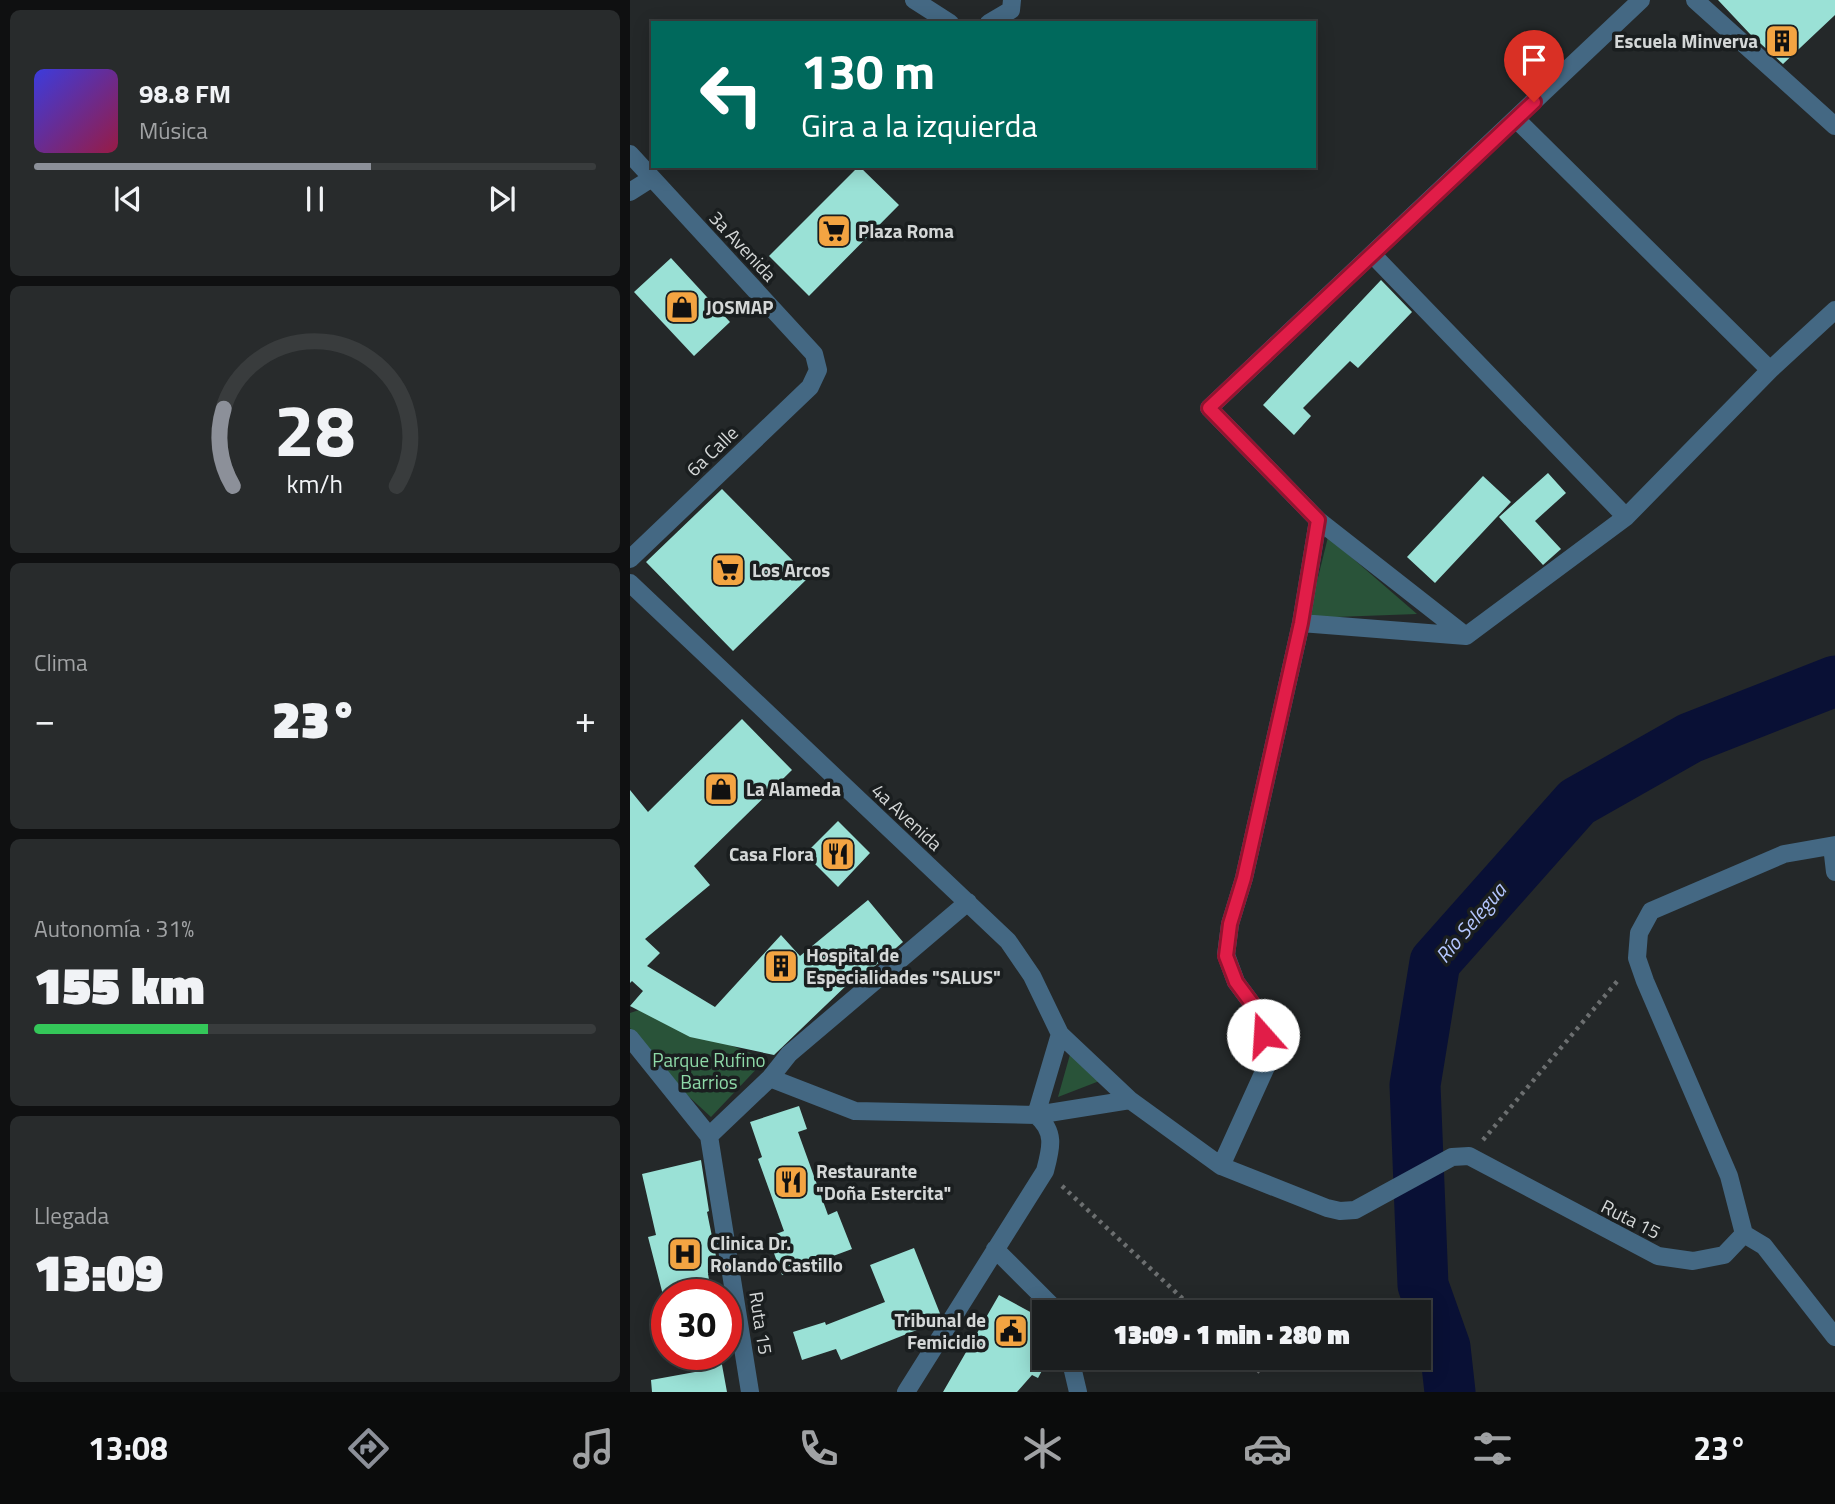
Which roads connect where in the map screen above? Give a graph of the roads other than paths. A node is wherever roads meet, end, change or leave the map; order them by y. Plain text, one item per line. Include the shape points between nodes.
1 (914, 0) edge
2 (1012, 0) edge
3 (1641, 0) edge
4 (1695, 0) edge
5 (947, 21) edge
6 (992, 21) edge
7 (1516, 118) junction
8 (1835, 127) edge
9 (630, 154) edge
10 (652, 178) junction
11 (630, 192) edge
12 (1372, 254) junction
13 (1835, 310) edge
14 (818, 370) joint
15 (1770, 370) junction
16 (1626, 517) junction
17 (1318, 520) junction
18 (630, 559) edge
19 (630, 583) edge
20 (1301, 623) junction
21 (1466, 636) junction
22 (1833, 845) edge
23 (1835, 872) edge
24 (968, 902) junction
25 (1060, 1034) junction
26 (630, 1038) edge
27 (770, 1078) junction
28 (1130, 1100) junction
29 (1036, 1115) junction
30 (709, 1136) junction
31 (1221, 1166) junction
32 (1744, 1234) junction
33 (995, 1249) junction
34 (1046, 1300) edge
35 (1835, 1337) edge
36 (1073, 1370) edge
37 (750, 1392) edge
38 (906, 1392) edge
39 (1078, 1392) edge

1 - 5 street
2 - 6 street via 1011,10
3 - 7 street
4 - 8 street
7 - 12 street
7 - 15 street
9 - 10 street, 3a Avenida
10 - 11 street
10 - 14 street, 3a Avenida via 814,354
12 - 16 street
12 - 17 street via 1209,408
13 - 15 street
14 - 18 street, 6a Calle via 810,387
15 - 16 street
16 - 21 street
17 - 20 street
17 - 21 street
19 - 24 street, 4a Avenida
20 - 21 street
20 - 31 street via 1226,956 1236,982 1259,1013 1266,1067
22 - 23 street
22 - 32 street via 1784,854 1651,911 1639,933 1637,958 1729,1176
24 - 25 street, 4a Avenida via 1008,941
24 - 27 street via 789,1054
25 - 28 street, 4a Avenida
25 - 29 street
26 - 30 street
27 - 29 street via 855,1111
27 - 30 street
28 - 29 street
28 - 31 street
29 - 33 street via 1052,1137 1045,1171
30 - 37 street, Ruta 15
31 - 32 street, Ruta 15 via 1340,1211 1355,1210 1460,1157 1658,1256 1693,1261 1724,1255
32 - 35 street via 1764,1246
33 - 34 street
33 - 38 street
36 - 39 street

